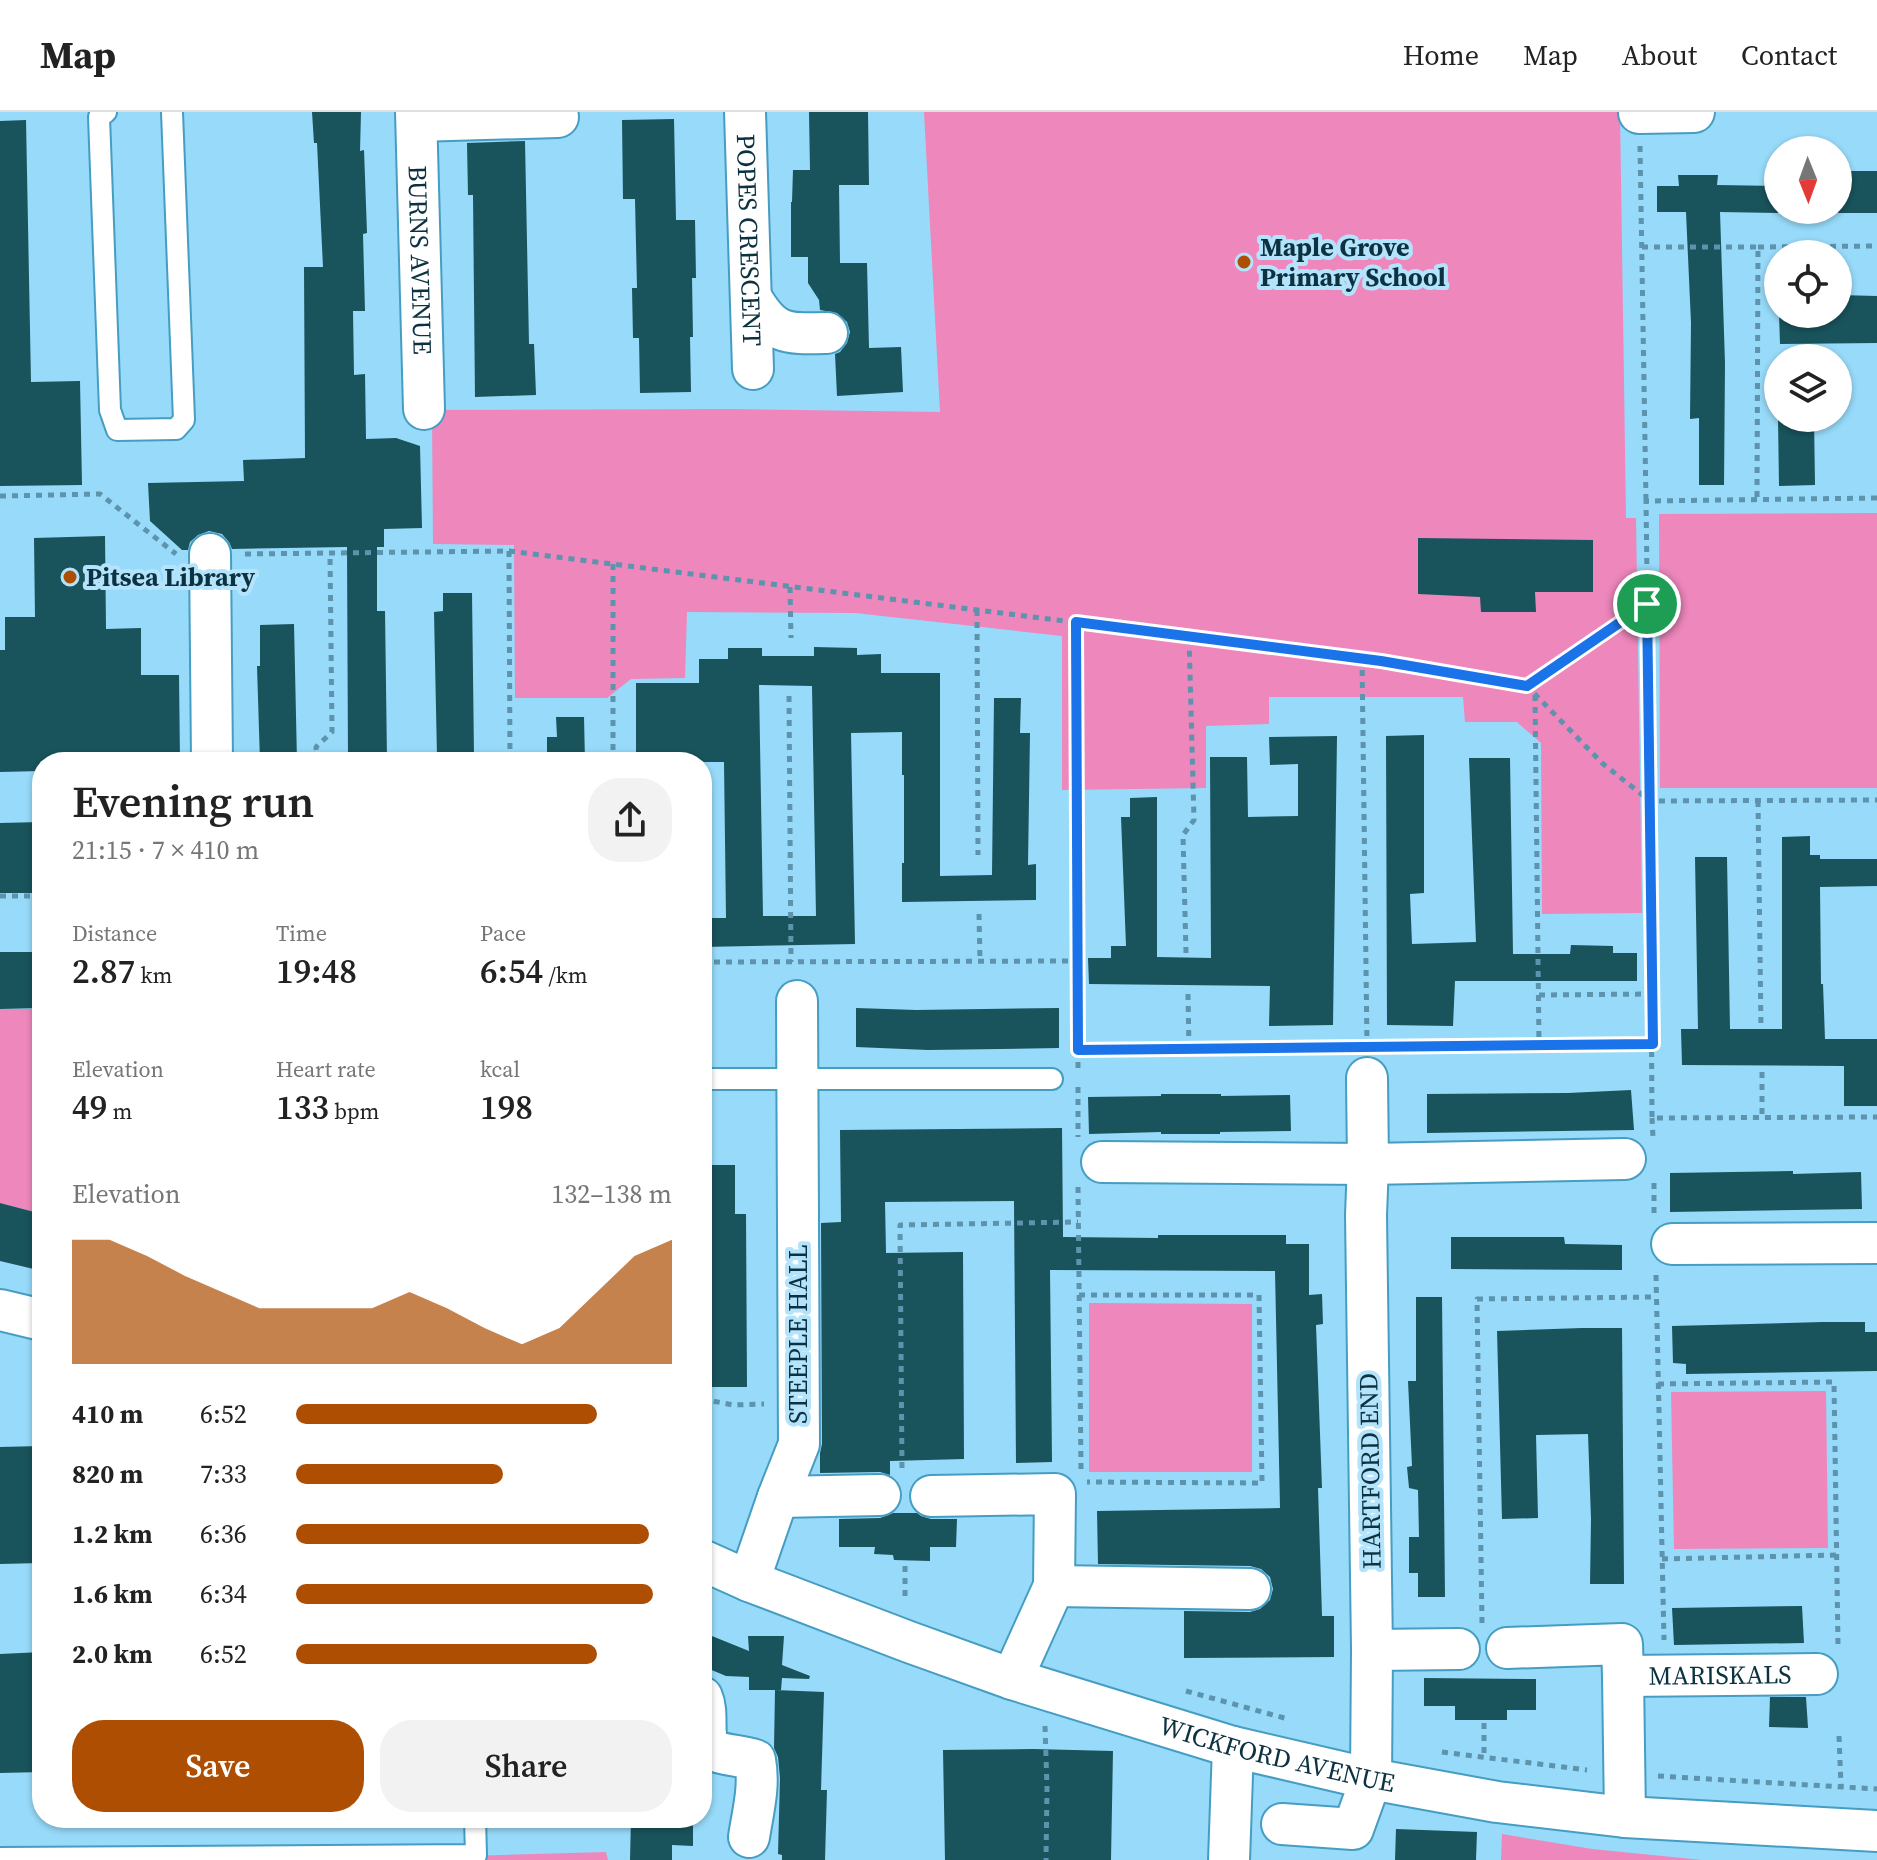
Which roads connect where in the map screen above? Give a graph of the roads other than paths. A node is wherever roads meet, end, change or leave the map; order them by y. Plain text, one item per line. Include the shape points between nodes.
1 (106, 112) edge
2 (172, 112) edge
3 (745, 112) edge
4 (1694, 112) edge
5 (1639, 113) edge
6 (416, 116) edge
7 (558, 117) dead end
8 (751, 297) junction
9 (827, 333) dead end
10 (753, 369) dead end
11 (424, 409) dead end
12 (210, 554) road end
13 (212, 752) edge
14 (797, 1001) dead end
15 (1375, 1062) road end
16 (712, 1079) edge
17 (796, 1079) junction
18 (1052, 1079) dead end
19 (1086, 1160) road end
20 (1644, 1161) road end
21 (1368, 1164) junction
22 (1877, 1243) edge
23 (1661, 1244) road end
24 (0, 1310) edge
25 (32, 1318) edge
26 (778, 1497) junction
27 (712, 1564) edge
28 (749, 1581) junction
29 (1054, 1586) junction
30 (1250, 1589) dead end
31 (1372, 1650) junction
32 (1827, 1666) road end
33 (1623, 1676) junction
34 (1027, 1684) junction
35 (1233, 1747) junction
36 (712, 1750) edge
37 (1371, 1779) junction
38 (1625, 1817) junction
39 (1282, 1824) dead end
40 (475, 1828) edge
41 (1877, 1831) edge
42 (749, 1837) dead end
43 (0, 1858) edge
44 (1229, 1860) edge

1 - 2 lane via 99,117 110,410 117,430 176,429 184,420
3 - 8 street, POPES CRESCENT
4 - 5 street
6 - 7 street
6 - 11 street, BURNS AVENUE
8 - 9 street via 780,330
8 - 10 street, POPES CRESCENT
12 - 13 street
14 - 17 street, STEEPLE HALL
15 - 21 street, HARTFORD END
16 - 17 lane
17 - 18 lane
17 - 26 street, STEEPLE HALL via 799,1444
19 - 21 street
20 - 21 street
21 - 31 street, HARTFORD END
22 - 23 street
24 - 25 street
26 - 28 street, STEEPLE HALL
26 - 29 street via 905,1487 1055,1494
27 - 28 street, WICKFORD AVENUE
28 - 34 street, WICKFORD AVENUE
29 - 30 street
29 - 34 street
31 - 33 street, MARISKALS via 1483,1640 1622,1644
31 - 37 street, HARTFORD END
32 - 33 street, MARISKALS
33 - 38 street, MARISKALS
34 - 35 street, WICKFORD AVENUE
35 - 37 street, WICKFORD AVENUE
35 - 44 street
36 - 42 street via 755,1760 757,1790
37 - 38 street, WICKFORD AVENUE via 1497,1802
37 - 39 street, HARTFORD END via 1353,1829
38 - 41 street, WICKFORD AVENUE
40 - 43 lane via 476,1855

